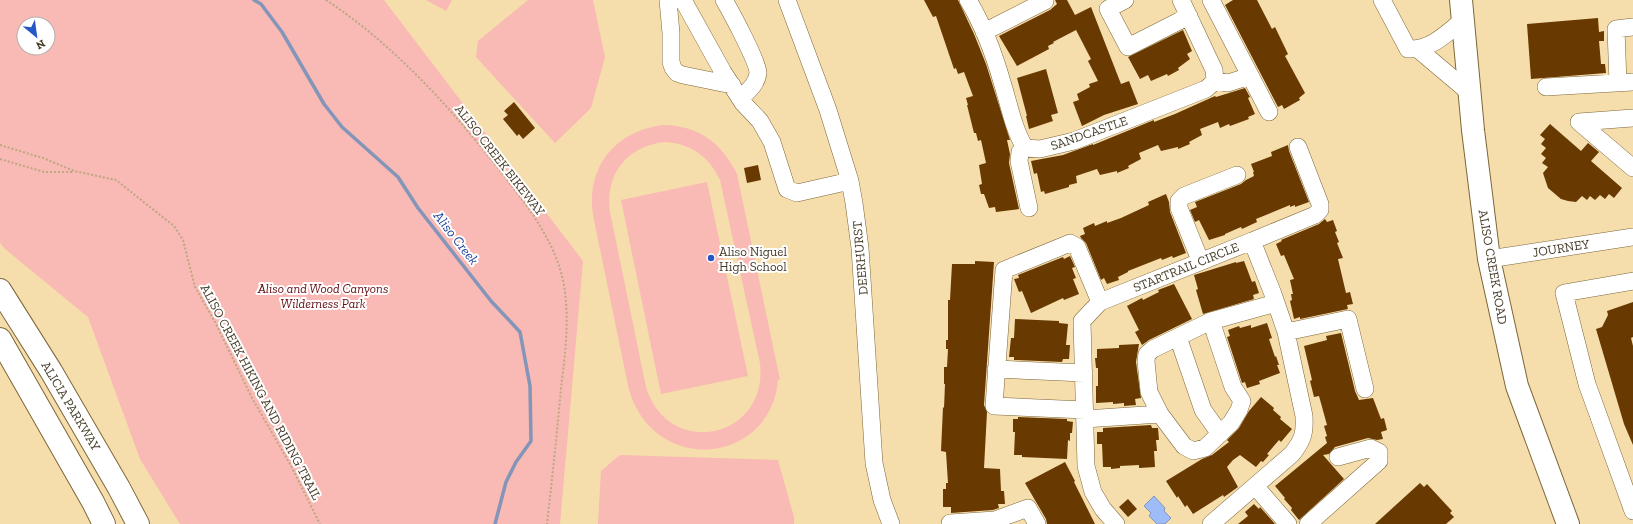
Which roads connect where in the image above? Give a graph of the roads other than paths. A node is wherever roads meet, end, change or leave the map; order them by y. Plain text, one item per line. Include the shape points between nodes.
1 (668, 0) edge
2 (683, 0) edge
3 (724, 0) edge
4 (787, 0) edge
5 (968, 0) edge
6 (1044, 0) edge
7 (1125, 0) edge
8 (1210, 0) edge
9 (1382, 0) edge
10 (1185, 9) edge
11 (1462, 10) edge
12 (1633, 27) edge
13 (984, 32) junction
14 (1419, 50) junction
15 (1250, 76) junction
16 (1215, 81) junction
17 (1625, 82) edge
18 (1546, 87) dead end
19 (736, 91) junction
20 (1470, 93) junction
21 (1269, 112) dead end
22 (1633, 118) edge
23 (1298, 147) dead end
24 (1025, 148) junction
25 (1633, 168) edge
26 (1237, 175) dead end
27 (850, 181) junction
28 (1029, 208) dead end
29 (1633, 236) edge
30 (1252, 241) junction
31 (1489, 259) junction
32 (1200, 260) junction
33 (1633, 281) edge
34 (0, 290) edge
35 (1100, 302) junction
36 (1276, 303) junction
37 (1211, 321) junction
38 (1286, 332) junction
39 (1178, 337) junction
40 (0, 339) edge
41 (996, 369) junction
42 (1084, 373) junction
43 (1365, 389) dead end
44 (1085, 414) junction
45 (1160, 414) junction
46 (1220, 434) junction
47 (1338, 457) dead end
48 (1255, 486) junction
49 (1633, 511) edge
50 (996, 522) edge
51 (950, 523) dead end
52 (104, 524) edge
53 (138, 524) edge
54 (891, 524) edge
55 (1037, 524) edge
56 (1116, 524) edge
57 (1211, 524) edge
58 (1288, 524) edge
59 (1308, 524) edge
60 (1568, 524) edge

1 - 19 street via 673,68 677,73
2 - 19 street
3 - 19 street via 757,67 754,85
4 - 27 street, DEERHURST via 828,110
5 - 13 street
6 - 13 street
7 - 10 street via 1108,9 1128,47
8 - 10 street
8 - 15 street
9 - 14 street via 1408,49
10 - 16 street via 1214,70
11 - 14 street via 1437,42
11 - 20 main road, ALISO CREEK ROAD
12 - 17 street via 1616,29
13 - 24 street via 1002,80 1018,137
14 - 20 street
15 - 16 street via 1228,83
15 - 21 street
16 - 24 street, SANDCASTLE via 1206,89 1074,141 1040,149
17 - 18 street
19 - 27 street via 743,103 760,121 772,142 787,189 798,193
20 - 31 main road, ALISO CREEK ROAD
22 - 25 street via 1579,122
23 - 30 street via 1320,210 1315,215
24 - 28 street via 1020,152 1019,161
26 - 32 street via 1184,196 1179,201 1179,208
27 - 54 street, DEERHURST via 860,248 874,463 882,500
29 - 31 street, JOURNEY
30 - 32 street, STARTRAIL CIRCLE
30 - 36 street, STARTRAIL CIRCLE
31 - 60 main road, ALISO CREEK ROAD via 1517,386
32 - 35 street, STARTRAIL CIRCLE
33 - 49 street via 1564,293 1587,384
34 - 53 main road, ALICIA PARKWAY via 51,371
35 - 41 street via 1077,246 1070,243 1004,270
35 - 42 street, STARTRAIL CIRCLE via 1082,321
36 - 37 street
36 - 38 street, STARTRAIL CIRCLE
37 - 39 street
37 - 46 street via 1233,387 1242,401 1239,410
38 - 43 street via 1348,319
38 - 48 street, STARTRAIL CIRCLE via 1305,429 1301,443 1292,454
39 - 45 street via 1147,354 1149,392
39 - 46 street via 1203,410
40 - 52 main road, ALICIA PARKWAY
41 - 42 street
41 - 44 street via 994,406
42 - 44 street, STARTRAIL CIRCLE
44 - 45 street
44 - 56 street, STARTRAIL CIRCLE via 1086,466 1093,492
45 - 46 street via 1184,446 1193,451 1205,448
47 - 59 street via 1371,448 1379,452 1379,462
48 - 57 street, STARTRAIL CIRCLE
48 - 58 street
50 - 51 street
50 - 55 street via 1028,508

